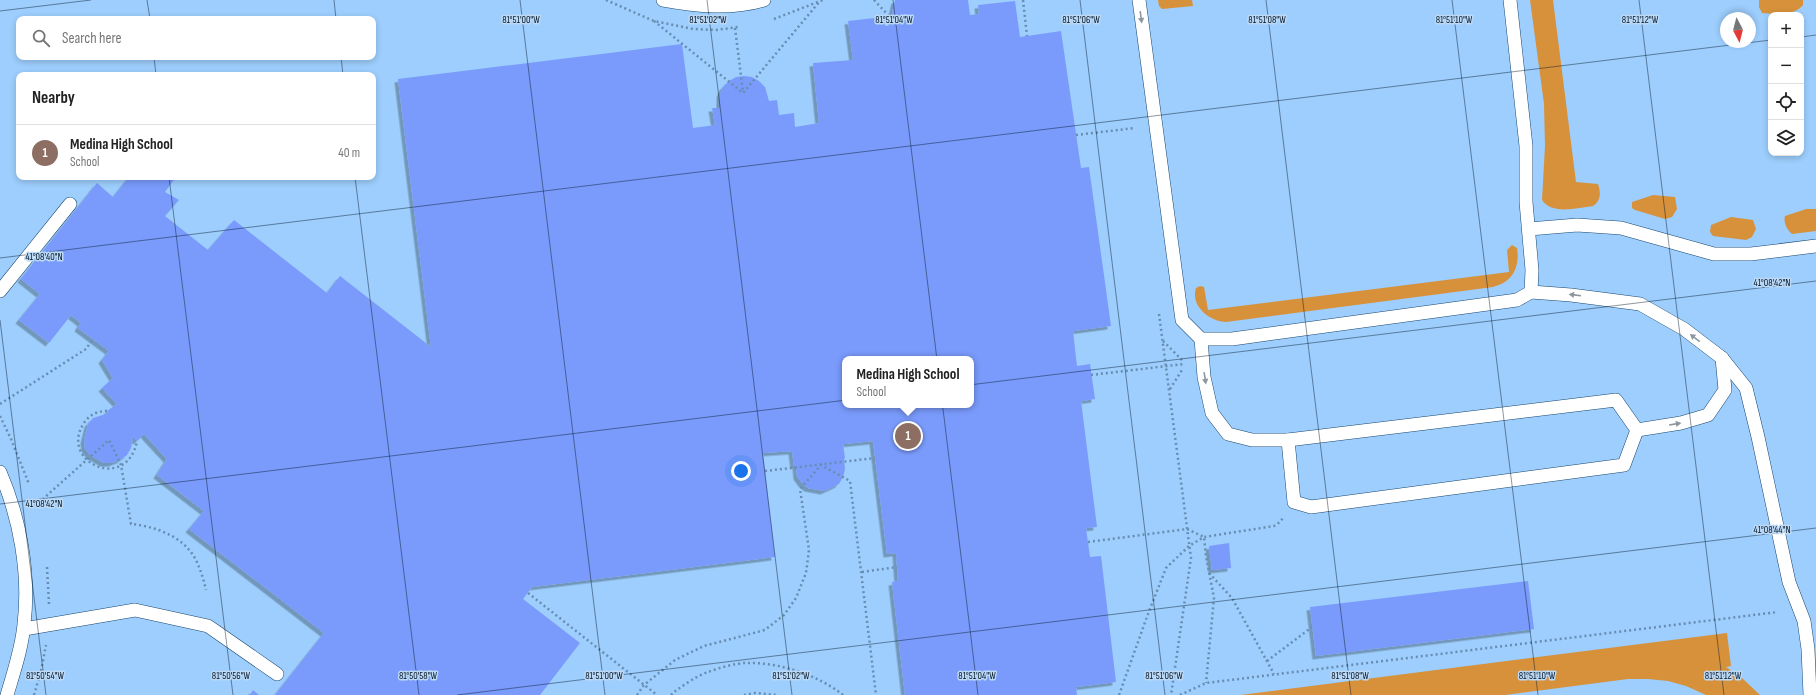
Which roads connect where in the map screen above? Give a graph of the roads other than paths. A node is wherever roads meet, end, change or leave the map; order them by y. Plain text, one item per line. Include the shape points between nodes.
1 (663, 0) edge
2 (764, 0) edge
3 (1139, 0) edge
4 (1510, 0) edge
5 (70, 204) dead end
6 (1529, 229) junction
7 (1816, 246) edge
8 (0, 291) edge
9 (1531, 292) junction
10 (1202, 339) junction
11 (1722, 358) junction
12 (1636, 430) junction
13 (1288, 440) junction
14 (0, 472) edge
15 (24, 629) junction
16 (277, 674) dead end
17 (8, 695) edge
18 (1810, 695) edge

1 - 2 lane via 690,5 727,6
3 -> 10 lane via 1182,320
4 - 6 lane via 1526,146 1526,202
5 - 8 lane
6 - 7 lane via 1577,225 1621,228 1714,254 1751,254
6 - 9 lane
9 - 10 lane via 1517,300 1232,339
11 -> 9 lane via 1684,329 1640,304
10 -> 13 lane via 1204,377 1212,413 1228,434 1252,440
12 -> 11 lane via 1681,423 1708,415 1725,390
11 - 18 lane via 1746,388 1789,582 1804,621
12 - 13 lane via 1616,400
12 - 13 lane via 1624,465 1311,507 1294,502
14 - 15 lane via 16,520 26,577
15 - 16 lane via 135,610 208,626
15 - 17 lane

